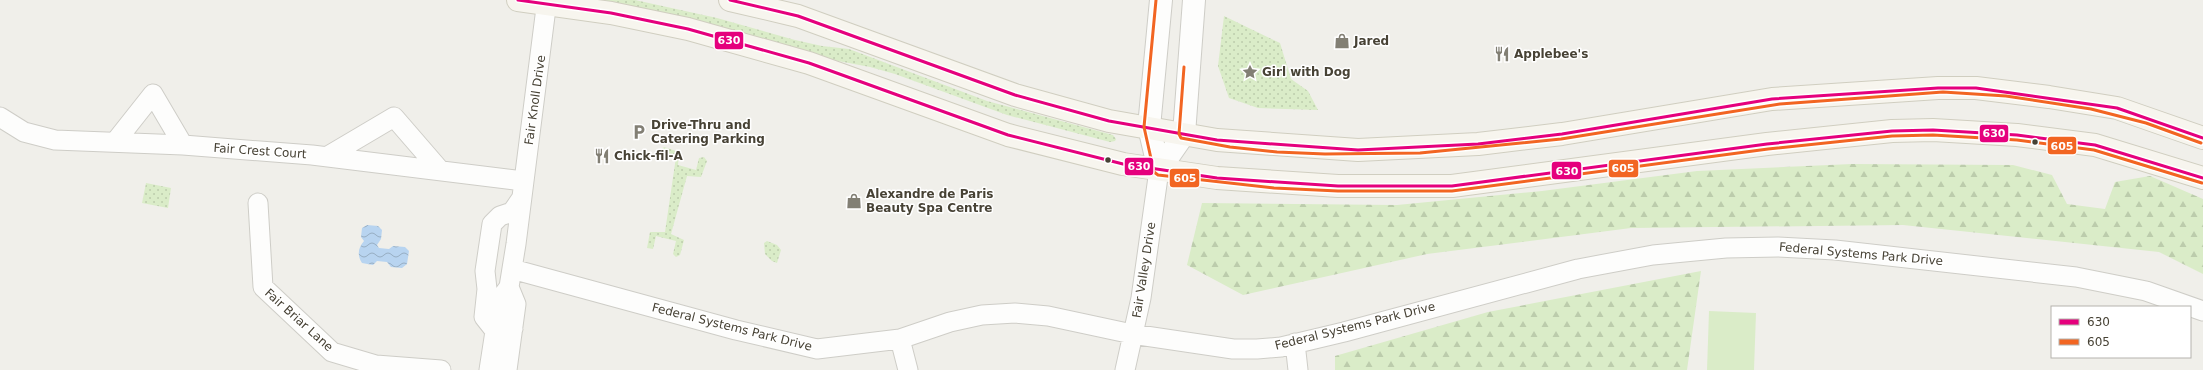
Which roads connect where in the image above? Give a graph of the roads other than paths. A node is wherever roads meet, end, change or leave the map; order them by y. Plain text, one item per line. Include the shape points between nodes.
1 (518, 0) edge
2 (730, 0) edge
3 (1161, 0) edge
4 (1194, 0) edge
5 (547, 2) edge
6 (0, 117) edge
7 (1149, 127) junction
8 (1184, 134) junction
9 (2203, 138) edge
10 (115, 142) junction
11 (183, 145) junction
12 (328, 156) junction
13 (439, 169) junction
14 (1159, 170) junction
15 (2203, 178) edge
16 (523, 181) junction
17 (521, 200) junction
18 (258, 203) dead end
19 (510, 278) junction
20 (2189, 306) edge
21 (2191, 307) edge
22 (2203, 311) edge
23 (504, 330) junction
24 (1132, 334) junction
25 (900, 339) junction
26 (1295, 343) junction
27 (441, 370) edge
28 (489, 370) edge
29 (507, 370) edge
30 (908, 370) edge
31 (1125, 370) edge
32 (1298, 370) edge

1 - 5 main road
2 - 7 main road via 798,16 1015,95 1109,122
3 - 7 street
4 - 8 street
5 - 14 main road via 611,13 740,42 809,63 1008,135
5 - 16 street, Fair Knoll Drive
6 - 10 street, Fair Crest Court via 9,125 55,140
7 - 8 main road
7 - 14 street
8 - 9 main road via 1217,140 1358,150 1478,144 1562,134 1772,99 1938,88 1976,88 2048,96 2117,108
8 - 14 street
10 - 11 street, Fair Crest Court
10 - 11 street via 153,94
11 - 12 street, Fair Crest Court
12 - 13 street, Fair Crest Court
12 - 13 street via 394,117
13 - 16 street, Fair Crest Court
14 - 15 main road via 1281,183 1452,186 1767,144 1892,131 1933,130 2017,135 2096,145
14 - 24 street, Fair Valley Drive via 1140,298
16 - 17 street, Fair Knoll Drive
17 - 19 street, Fair Knoll Drive
17 - 23 street via 512,212 500,216 492,224 485,271 487,289 484,316
18 - 27 street, Fair Briar Lane via 263,287 332,352 376,365
19 - 23 street via 500,299
19 - 25 street, Federal Systems Park Drive via 817,349
20 - 26 street, Federal Systems Park Drive via 2146,291 2076,277 1835,250 1726,248 1653,255 1578,269
21 - 22 street, Federal Systems Park Drive
23 - 28 street
23 - 29 street
24 - 25 street, Federal Systems Park Drive via 1048,316 1015,313 982,315 950,322
24 - 26 street, Federal Systems Park Drive via 1233,349 1258,349
24 - 31 street, Fair Valley Drive
25 - 30 street
26 - 32 street

